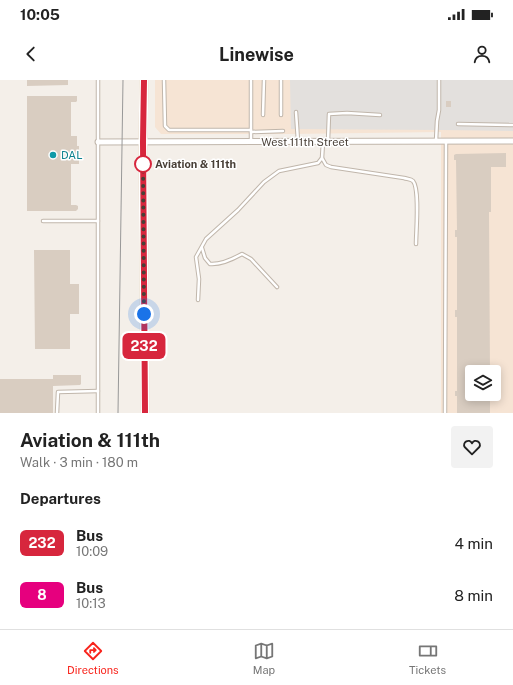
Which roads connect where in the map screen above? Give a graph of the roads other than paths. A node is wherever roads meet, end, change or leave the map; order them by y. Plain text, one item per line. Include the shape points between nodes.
1 (98, 80) edge
2 (144, 80) edge
3 (164, 80) edge
4 (251, 80) edge
5 (264, 80) edge
6 (281, 80) edge
7 (439, 80) edge
8 (296, 112) dead end
9 (264, 115) dead end
10 (281, 115) dead end
11 (380, 115) dead end
12 (458, 124) dead end
13 (513, 125) edge
14 (251, 131) junction
15 (283, 131) dead end
16 (446, 141) junction
17 (513, 141) edge
18 (98, 142) junction
19 (143, 142) junction
20 (251, 142) junction
21 (298, 142) junction
22 (326, 142) junction
23 (436, 142) junction
24 (322, 158) junction
25 (43, 221) dead end
26 (98, 221) junction
27 (416, 244) dead end
28 (201, 248) junction
29 (277, 287) dead end
30 (198, 300) dead end
31 (98, 391) junction
32 (58, 413) edge
33 (98, 413) edge
34 (145, 413) edge
35 (445, 413) edge

1 - 18 lane
2 - 19 main road
3 - 14 lane via 165,126 169,130
4 - 14 lane
5 - 9 lane
6 - 10 lane
7 - 23 lane
8 - 21 lane
11 - 22 lane via 329,114
12 - 13 lane
14 - 15 lane
14 - 20 lane
16 - 17 street, West 111th Street
16 - 23 street, West 111th Street
16 - 35 lane
18 - 19 street, West 111th Street
18 - 26 lane
19 - 20 street, West 111th Street
19 - 34 main road
20 - 21 street, West 111th Street
21 - 22 street, West 111th Street
22 - 23 street, West 111th Street
22 - 24 lane
24 - 27 lane via 330,167 413,181 417,201
24 - 28 lane via 318,163 279,171 264,182 206,239
25 - 26 lane
26 - 31 lane
28 - 29 lane via 210,264 242,254 251,259
28 - 30 lane via 196,257
31 - 32 lane via 58,392
31 - 33 lane

